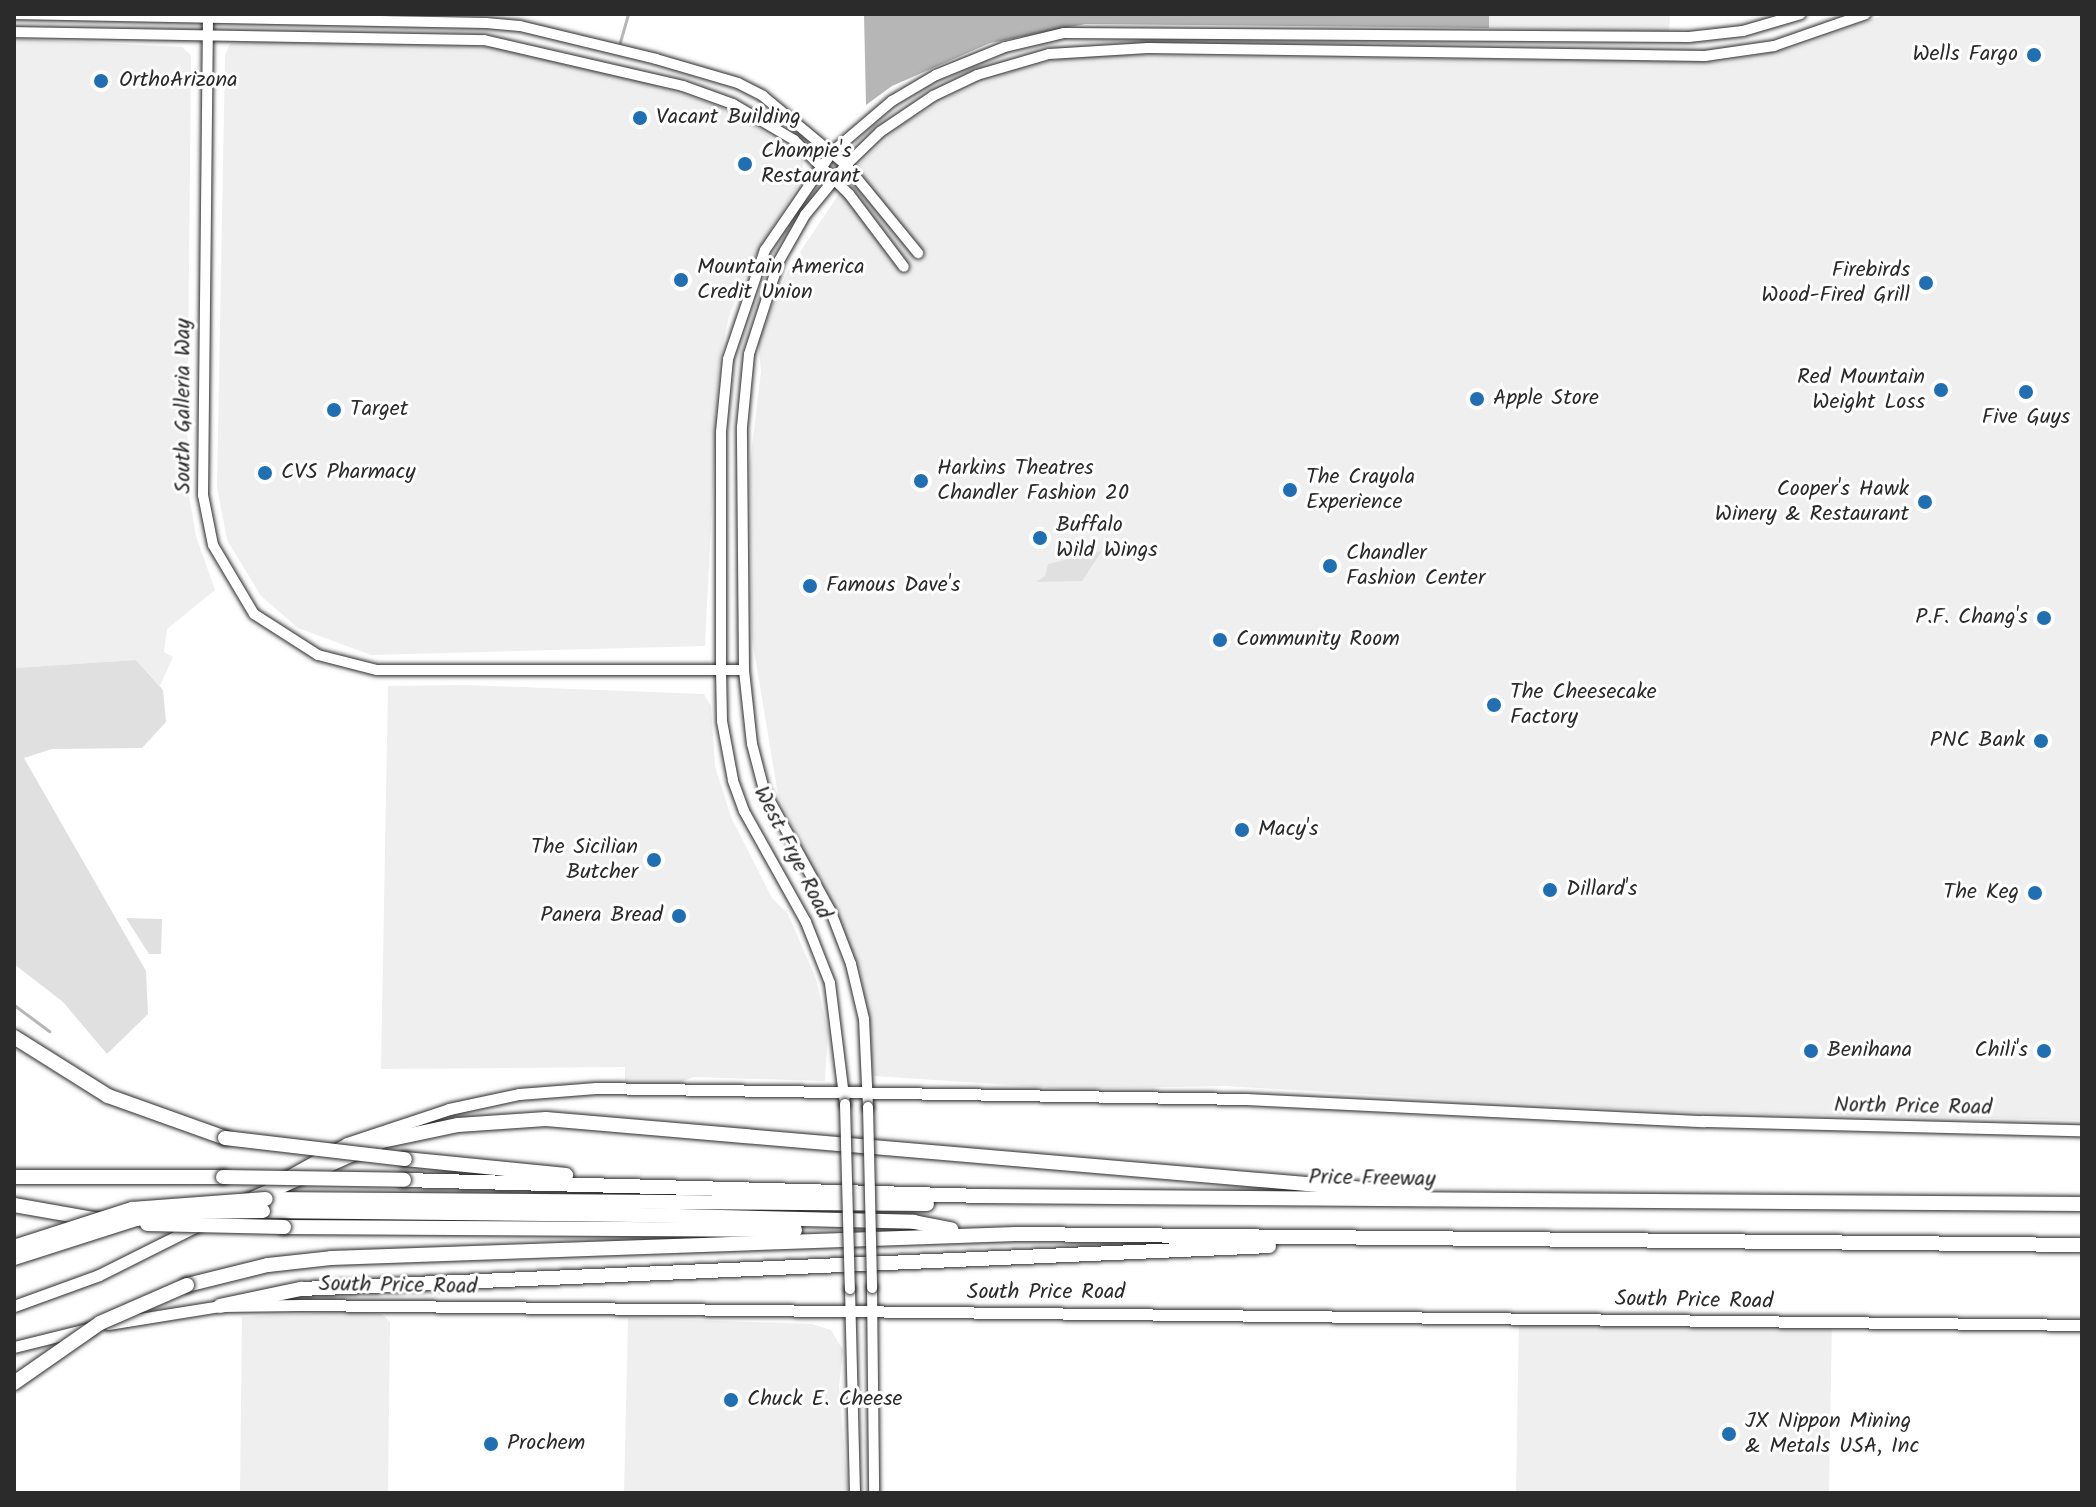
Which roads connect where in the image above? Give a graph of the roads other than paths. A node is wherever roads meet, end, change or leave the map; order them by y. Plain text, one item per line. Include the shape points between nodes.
1 (14, 14) edge
2 (1801, 14) edge
3 (1866, 14) edge
4 (208, 17) junction
5 (14, 32) edge
6 (208, 34) junction
7 (827, 159) junction
8 (840, 172) junction
9 (918, 253) dead end
10 (904, 267) dead end
11 (721, 670) junction
12 (744, 670) junction
13 (14, 1037) edge
14 (845, 1089) junction
15 (868, 1089) junction
16 (2082, 1130) edge
17 (14, 1177) edge
18 (662, 1186) junction
19 (983, 1196) junction
20 (1479, 1202) junction
21 (2082, 1204) edge
22 (14, 1205) edge
23 (265, 1205) junction
24 (227, 1210) junction
25 (983, 1234) junction
26 (1415, 1240) junction
27 (2082, 1245) edge
28 (14, 1247) edge
29 (14, 1258) edge
30 (14, 1306) edge
31 (220, 1306) junction
32 (851, 1312) junction
33 (872, 1312) junction
34 (2082, 1325) edge
35 (14, 1347) edge
36 (14, 1383) edge
37 (874, 1449) junction
38 (854, 1450) junction
39 (855, 1493) edge
40 (874, 1493) edge

1 - 4 street
2 - 7 street, West Frye Road via 1743,31 1689,37 1064,33 993,50 936,75 892,101
3 - 8 street, West Frye Road via 1774,46 1722,55 1148,48 1049,54 977,75 933,96 880,132
4 - 6 street, South Galleria Way
4 - 7 street via 520,26 738,83 763,96
5 - 6 street
6 - 7 street via 447,39 531,48 719,98
6 - 11 street, South Galleria Way via 203,495 213,545 254,614 318,655 377,670
7 - 8 street
7 - 8 street
7 - 11 street, West Frye Road via 761,258 728,359 721,432
8 - 9 street
8 - 10 street
8 - 12 street, West Frye Road via 779,260 749,354 742,427
11 - 12 street, South Galleria Way
11 - 14 street, West Frye Road via 722,721 733,780 818,947 837,1013
12 - 15 street, West Frye Road via 752,744 764,790 831,912 851,964 864,1019
13 - 18 highway, bridge via 108,1096 225,1138
14 - 15 main road
14 - 24 main road via 596,1088 495,1098 347,1143
14 - 32 street, West Frye Road, bridge
15 - 16 main road, North Price Road
15 - 33 street, West Frye Road, bridge
17 - 18 highway, bridge
18 - 19 highway, Price Freeway
19 - 20 highway, Price Freeway
19 - 23 highway via 928,1204
20 - 21 highway, Price Freeway
20 - 24 highway via 1239,1175 534,1119 458,1125 382,1141
22 - 25 highway, bridge via 99,1220 284,1227 903,1229
23 - 25 highway via 914,1222
23 - 28 highway, bridge via 132,1209
23 - 29 highway, bridge via 136,1219
24 - 30 main road via 129,1262
25 - 26 highway
25 - 36 highway, bridge via 331,1258 257,1267 187,1285 100,1323
26 - 27 highway
26 - 31 highway via 301,1289
31 - 32 main road, South Price Road
31 - 35 main road, South Price Road via 129,1319
32 - 33 main road, South Price Road
32 - 38 street, West Frye Road
33 - 34 main road, South Price Road
33 - 37 street, West Frye Road
37 - 38 street
37 - 40 street, West Frye Road
38 - 39 street, West Frye Road

